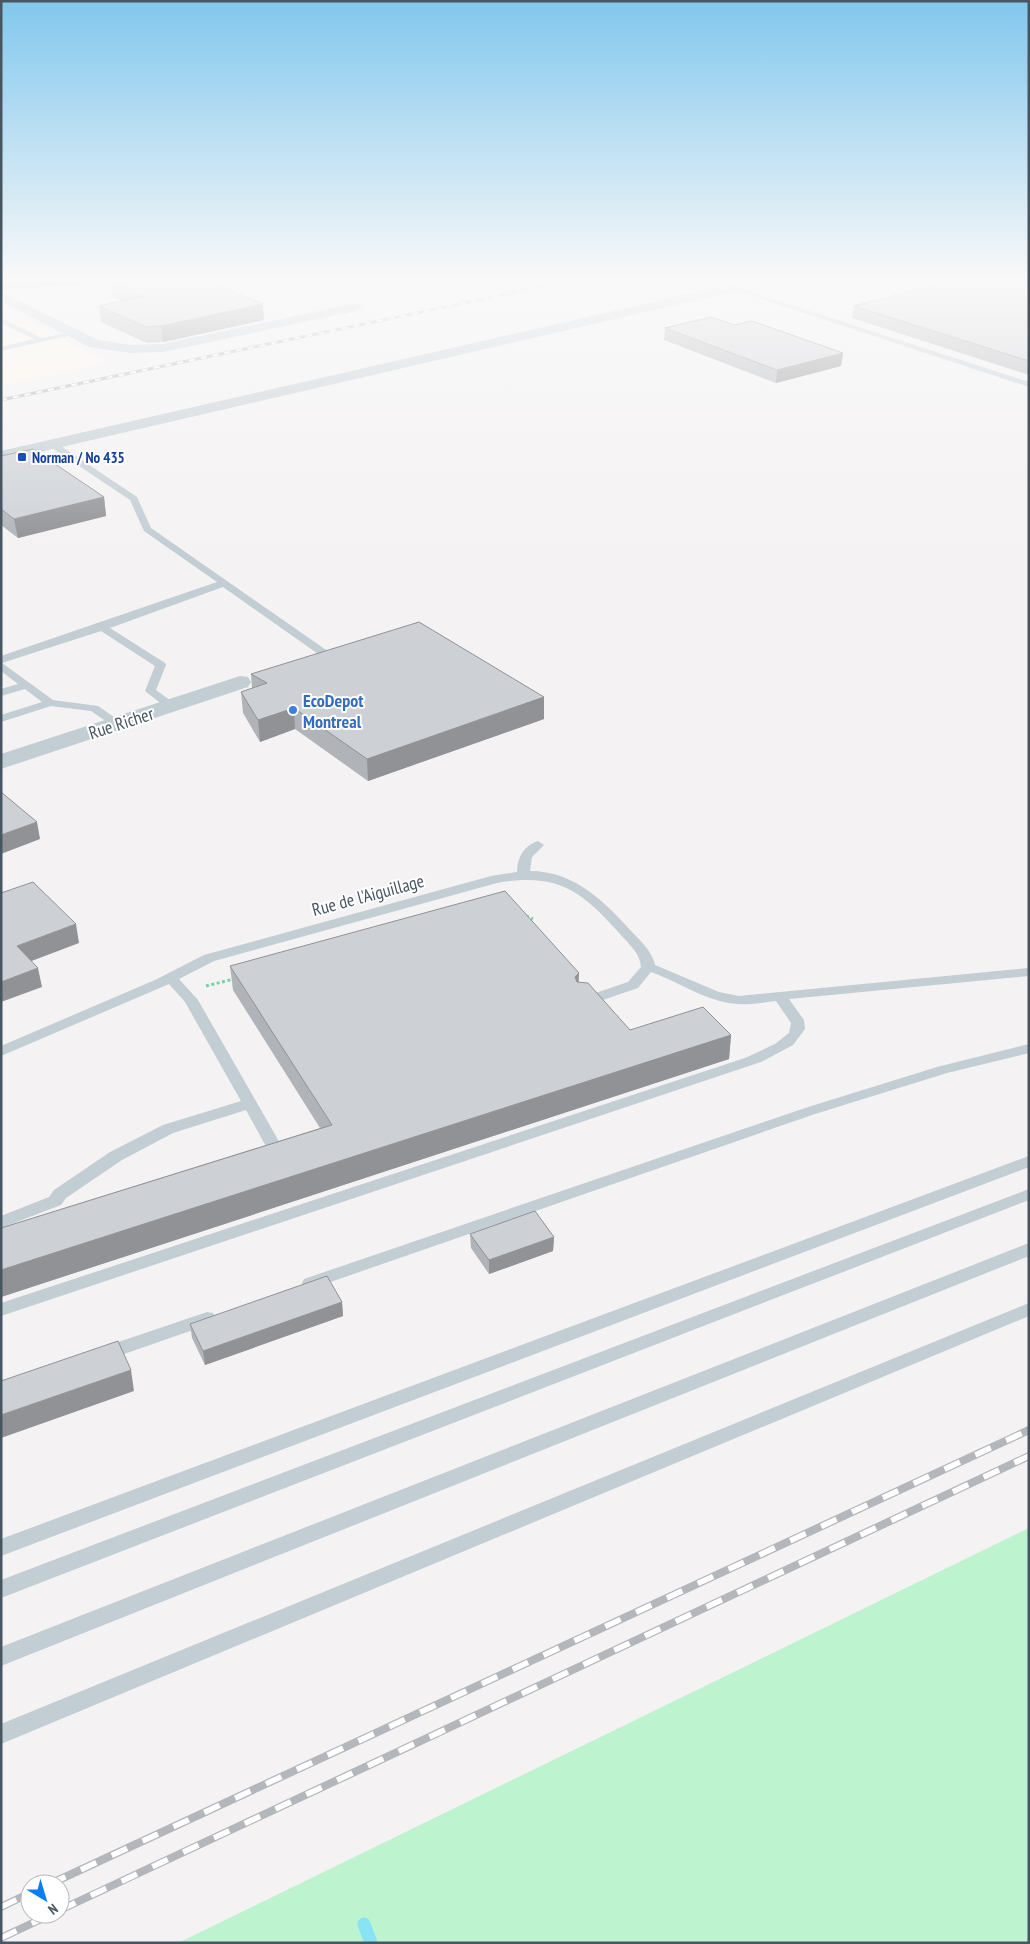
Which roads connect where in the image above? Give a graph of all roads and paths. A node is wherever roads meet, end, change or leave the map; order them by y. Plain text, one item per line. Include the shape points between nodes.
1 (381, 369) edge
2 (979, 369) edge
3 (1029, 385) edge
4 (52, 444) junction
5 (1, 456) edge
6 (224, 583) junction
7 (102, 627) junction
8 (320, 656) edge
9 (1, 660) edge
10 (1, 666) edge
11 (245, 681) dead end
12 (26, 685) junction
13 (150, 691) joint
14 (1, 692) edge
15 (50, 704) junction
16 (171, 706) junction
17 (1, 719) edge
18 (117, 724) junction
19 (1, 762) edge
20 (538, 845) dead end
21 (524, 874) junction
22 (519, 912) edge
23 (533, 919) edge
24 (648, 967) junction
25 (1029, 972) edge
26 (170, 977) junction
27 (237, 979) edge
28 (183, 991) junction
29 (780, 996) junction
30 (583, 1002) edge
31 (1029, 1048) edge
32 (1, 1052) edge
33 (251, 1104) junction
34 (282, 1159) edge
35 (1029, 1161) edge
36 (1029, 1194) edge
37 (1, 1222) edge
38 (1029, 1249) edge
39 (292, 1289) edge
40 (1029, 1309) edge
41 (1, 1310) edge
42 (226, 1311) edge
43 (86, 1360) edge
44 (1, 1548) edge
45 (1, 1589) edge
46 (1, 1657) edge
47 (1, 1734) edge

1 - 4 street
2 - 3 lane
4 - 5 street
4 - 6 lane via 134,499 147,528
6 - 7 lane
6 - 8 lane
7 - 9 lane
7 - 13 lane via 161,665
10 - 12 lane
11 - 16 street, Rue Richer
12 - 14 lane
12 - 15 lane
13 - 16 lane
15 - 17 lane
15 - 18 lane via 94,708
16 - 18 street, Rue Richer
18 - 19 street, Rue Richer
20 - 21 lane via 525,856
21 - 24 lane, Rue de l'Aiguillage via 551,876 577,887 612,917 646,957
21 - 26 lane, Rue de l'Aiguillage via 217,955
22 - 23 path
24 - 29 lane via 672,975 715,997 738,1000
24 - 30 lane via 633,985
25 - 29 lane
26 - 28 lane
26 - 32 lane, Rue de l'Aiguillage
27 - 28 path
28 - 33 lane
29 - 41 lane via 798,1024 798,1030 782,1046 750,1061
31 - 39 lane via 933,1073 810,1111
33 - 34 lane
33 - 37 lane via 168,1129 116,1156 60,1194 55,1202
35 - 44 lane
36 - 45 lane
38 - 46 lane
40 - 47 lane
42 - 43 lane

